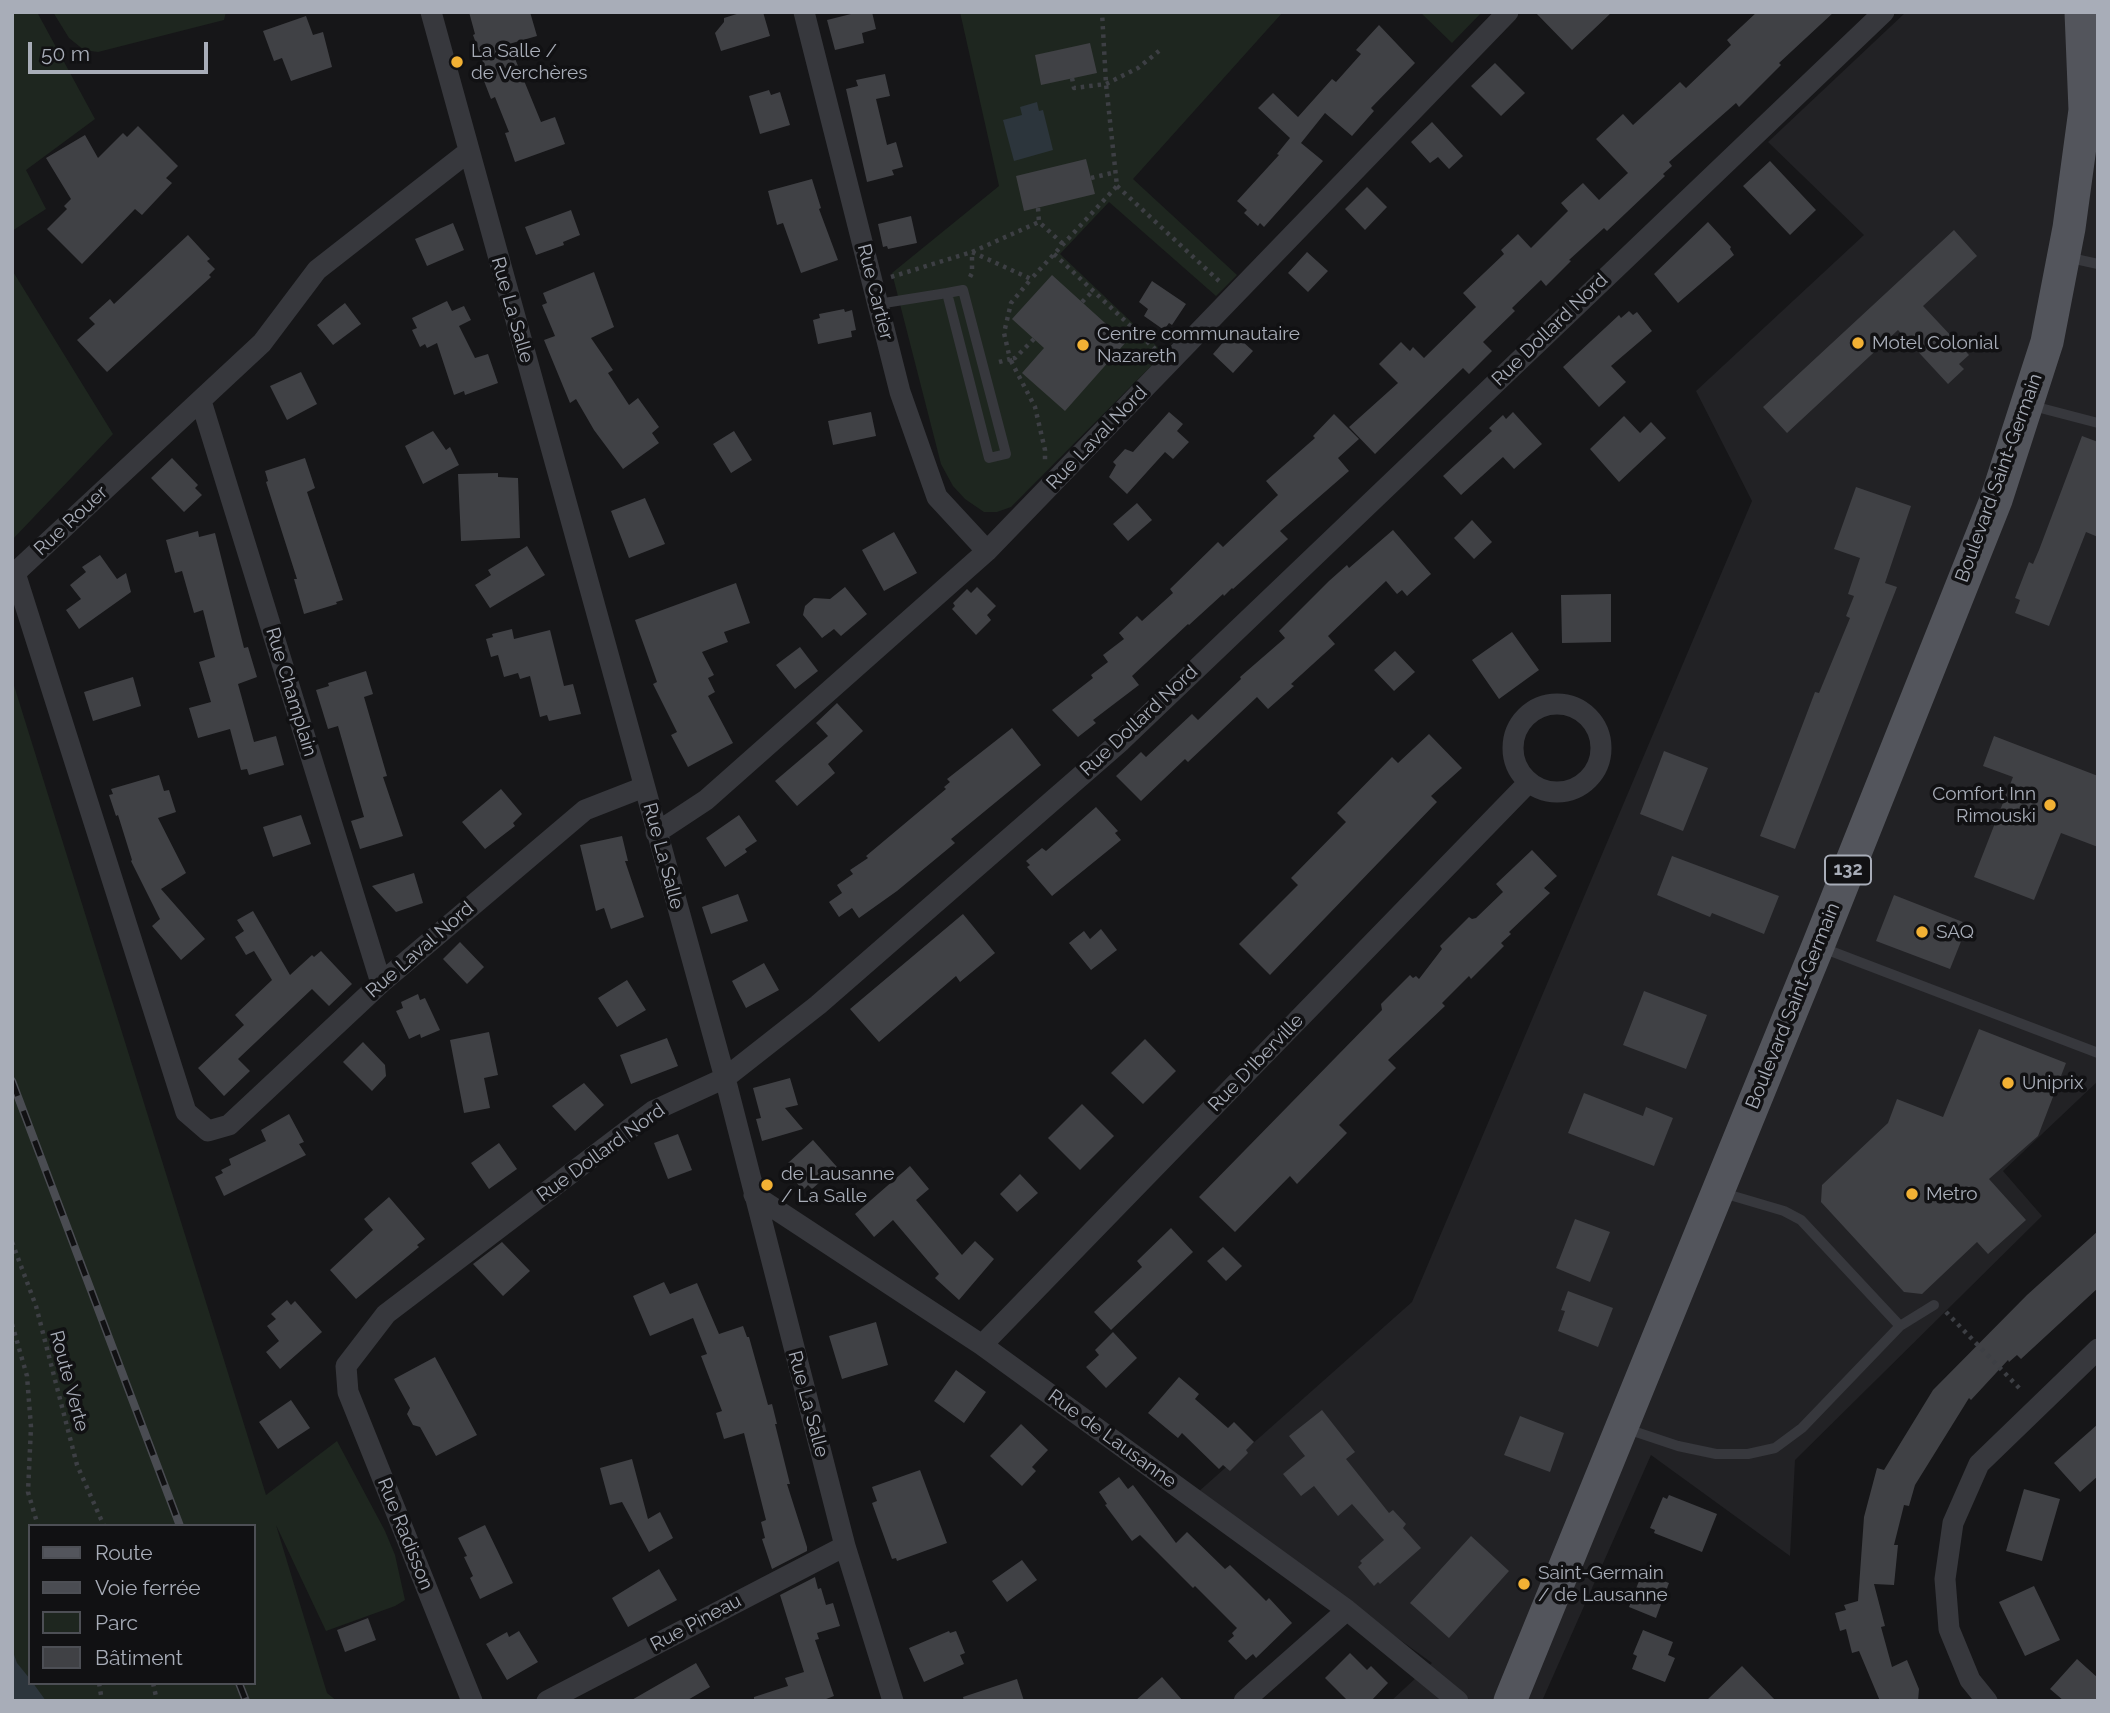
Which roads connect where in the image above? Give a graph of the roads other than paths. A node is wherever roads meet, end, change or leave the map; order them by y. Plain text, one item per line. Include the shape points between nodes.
1 (431, 12) edge
2 (804, 12) edge
3 (1508, 12) edge
4 (1884, 12) edge
5 (2081, 12) edge
6 (2090, 51) edge
7 (2092, 111) edge
8 (468, 152) junction
9 (2064, 257) junction
10 (2098, 264) edge
11 (947, 293) junction
12 (878, 304) junction
13 (201, 401) junction
14 (2027, 404) junction
15 (2098, 423) edge
16 (987, 551) junction
17 (1529, 782) junction
18 (645, 787) junction
19 (656, 834) junction
20 (1818, 946) junction
21 (381, 982) junction
22 (2098, 1054) edge
23 (725, 1078) junction
24 (208, 1131) joint
25 (1716, 1192) junction
26 (754, 1195) junction
27 (1934, 1305) road end
28 (1900, 1326) junction
29 (982, 1345) junction
30 (2098, 1349) edge
31 (346, 1366) joint
32 (1621, 1427) junction
33 (845, 1546) junction
34 (1347, 1610) junction
35 (472, 1701) edge
36 (547, 1701) edge
37 (893, 1701) edge
38 (1244, 1701) edge
39 (1458, 1701) edge
40 (1510, 1701) edge
41 (1987, 1701) edge

1 - 8 street, Rue La Salle
2 - 12 street, Rue Cartier
3 - 16 street, Rue Laval Nord
4 - 23 street, Rue Dollard Nord via 1121,741 818,1005
5 - 6 main road, Boulevard Saint-Germain / 132
6 - 7 main road, Boulevard Saint-Germain / 132
7 - 9 main road, Boulevard Saint-Germain / 132 via 2081,188
8 - 13 street, Rue Rouer via 317,270 262,344
8 - 18 street, Rue La Salle
9 - 10 lane
9 - 14 main road, Boulevard Saint-Germain / 132 via 2047,342
11 - 11 lane via 964,290 1006,454 989,458
11 - 12 lane
12 - 16 street, Rue Cartier via 900,392 937,497
13 - 21 street, Rue Champlain
13 - 24 street, Rue Rouer via 15,573 186,1112
14 - 15 lane
14 - 20 main road, Boulevard Saint-Germain / 132 via 1996,500
16 - 19 street, Rue Laval Nord via 706,800
17 - 17 street via 1556,793 1584,784 1594,773 1602,745 1598,730 1579,709 1551,703 1525,716 1513,743 1519,771
17 - 29 street, Rue D'Iberville
18 - 19 street, Rue La Salle
18 - 21 street, Rue Laval Nord via 585,810
19 - 23 street, Rue La Salle
20 - 22 lane
20 - 25 main road, Boulevard Saint-Germain / 132
21 - 24 street, Rue Laval Nord via 229,1125
23 - 26 street, Rue La Salle
23 - 31 street, Rue Dollard Nord via 653,1111 608,1144 386,1314
25 - 28 lane via 1801,1220
25 - 32 main road, Boulevard Saint-Germain / 132
26 - 29 street, Rue de Lausanne
26 - 33 street, Rue La Salle
27 - 28 lane
28 - 32 lane via 1802,1428 1776,1448 1716,1454
29 - 34 street, Rue de Lausanne
30 - 41 street via 1979,1464 1952,1523 1945,1579 1949,1629 1970,1680
31 - 35 street, Rue Radisson via 348,1392
32 - 40 main road, Boulevard Saint-Germain / 132
33 - 36 street, Rue Pineau
33 - 37 street, Rue La Salle
34 - 38 street
34 - 39 street, Rue de Lausanne

